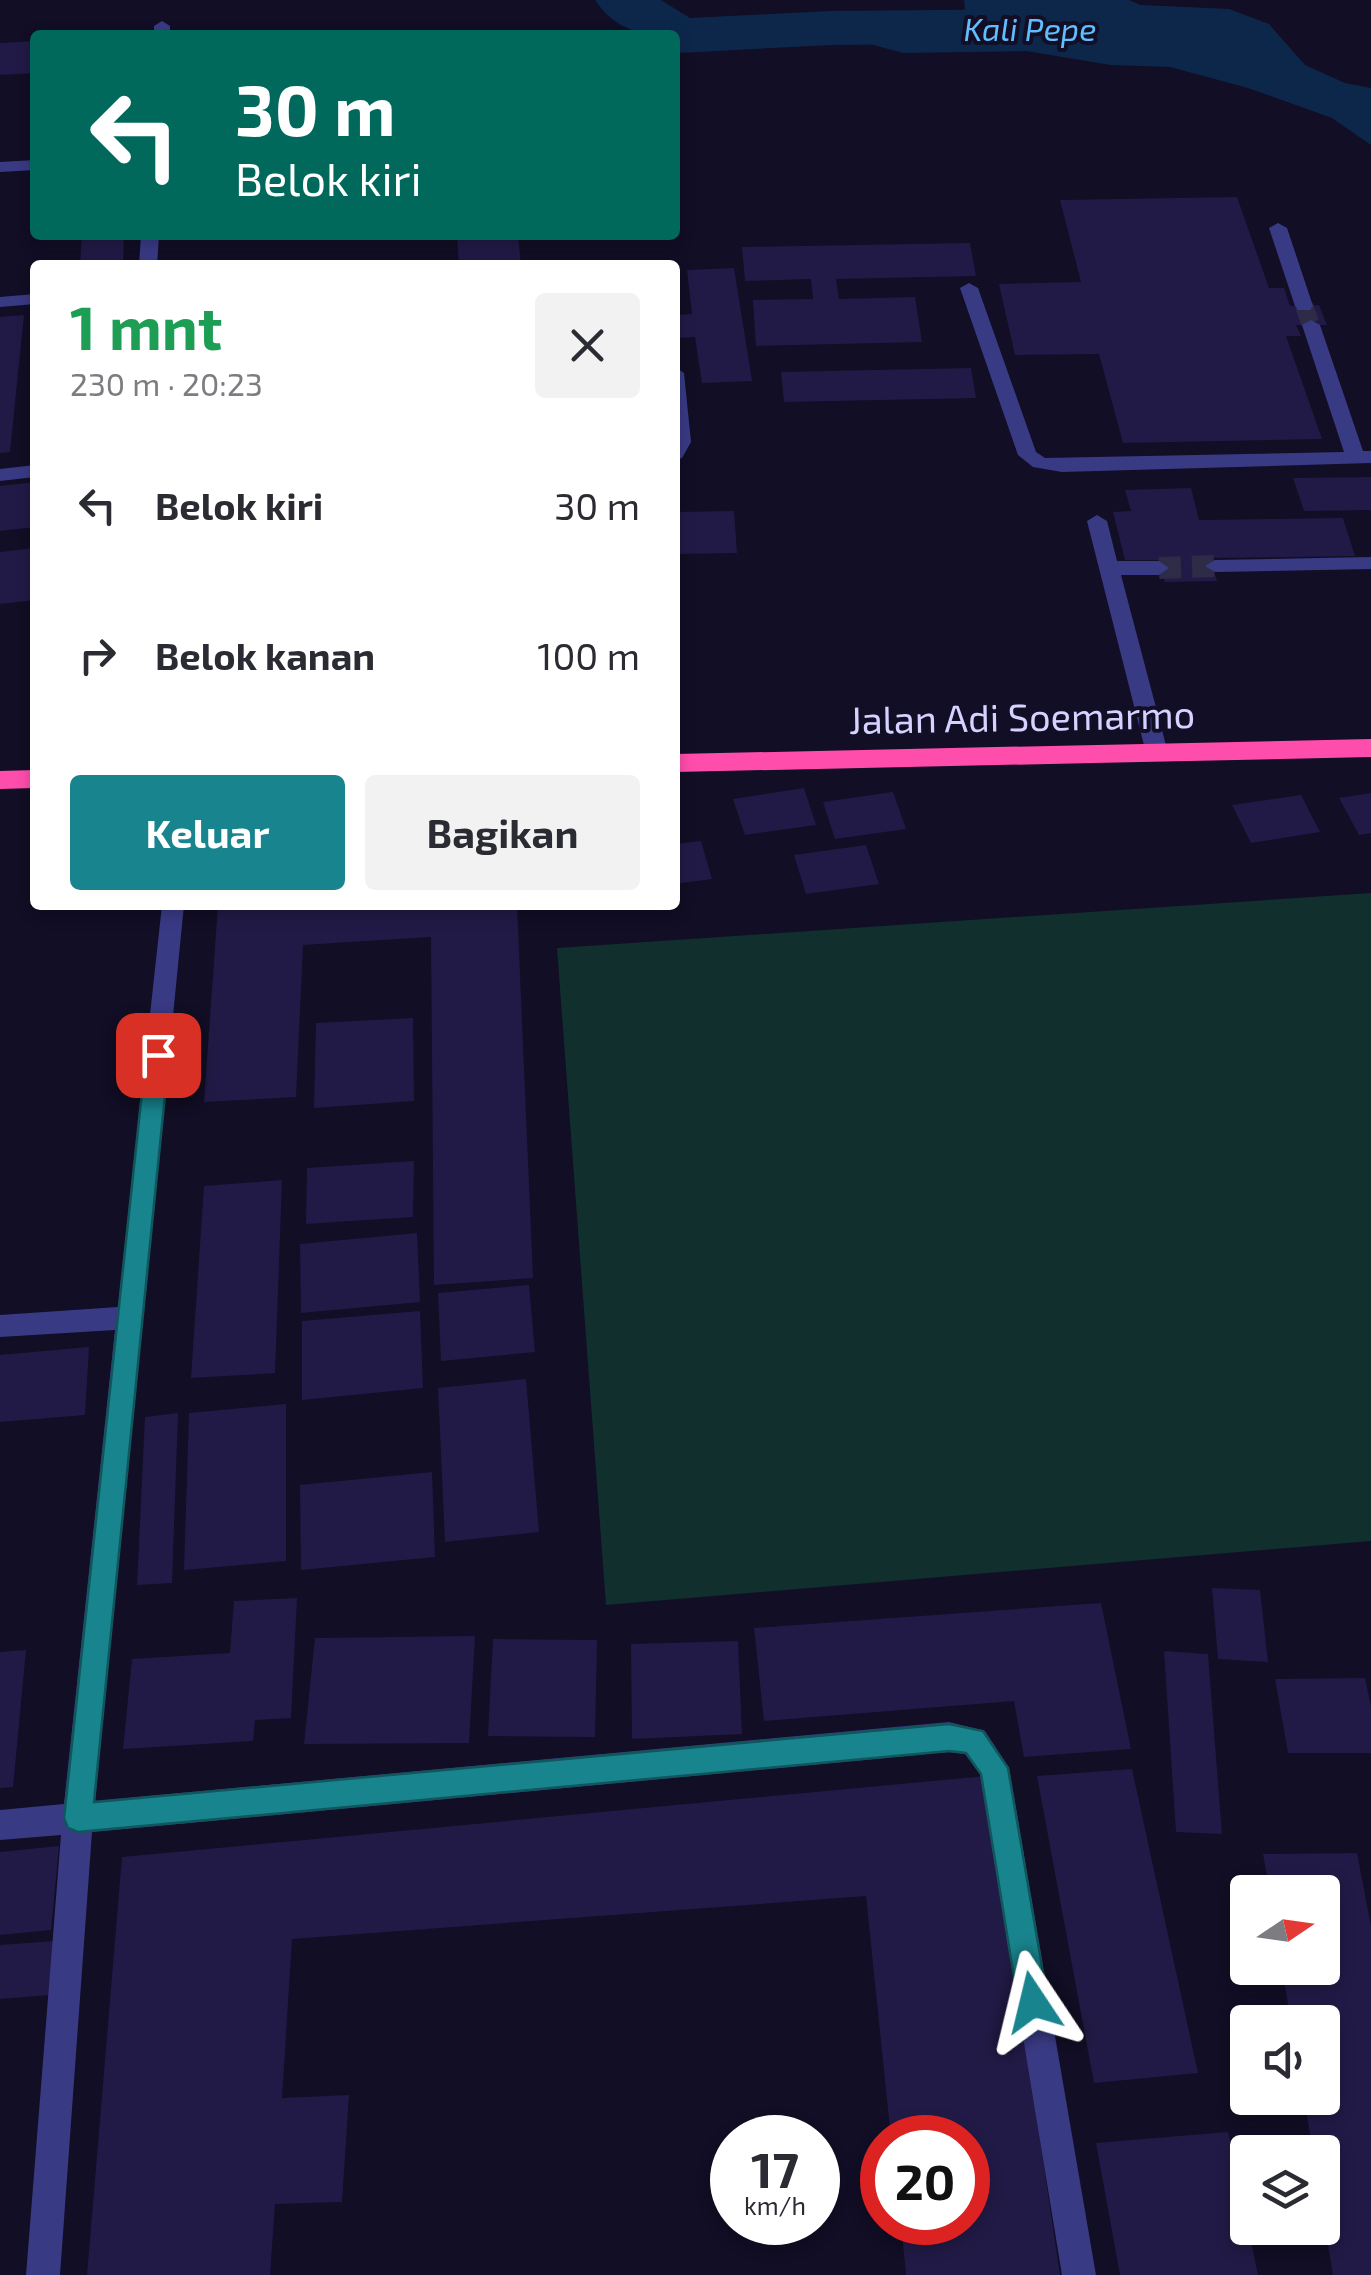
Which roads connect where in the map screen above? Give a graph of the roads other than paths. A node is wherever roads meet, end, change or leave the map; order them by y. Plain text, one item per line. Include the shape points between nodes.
1 (30, 164) edge
2 (0, 167) edge
3 (1278, 228) dead end
4 (969, 288) dead end
5 (30, 299) edge
6 (0, 302) edge
7 (1304, 306) tunnel mouth
8 (1311, 325) tunnel mouth
9 (1364, 458) edge
10 (30, 471) edge
11 (0, 474) edge
12 (1097, 521) dead end
13 (1371, 563) edge
14 (1215, 566) tunnel mouth
15 (1109, 568) junction
16 (1159, 568) tunnel mouth
17 (1371, 748) edge
18 (1156, 752) junction
19 (680, 763) edge
20 (30, 779) edge
21 (0, 780) edge
22 (172, 910) edge
23 (130, 1318) junction
24 (0, 1326) edge
25 (78, 1818) junction
26 (0, 1825) edge
27 (43, 2275) edge
28 (1079, 2275) edge

1 - 2 street
3 - 7 street
4 - 9 street via 1028,455 1040,462
5 - 6 street
8 - 9 street
10 - 11 street
12 - 15 street
13 - 14 street
15 - 16 street
15 - 18 street
17 - 18 highway, Jalan Adi Soemarmo
18 - 19 highway, Jalan Adi Soemarmo
20 - 21 highway
22 - 23 street
23 - 24 street
23 - 25 street
25 - 26 street
25 - 27 street
25 - 28 street via 949,1737 974,1741 994,1768

